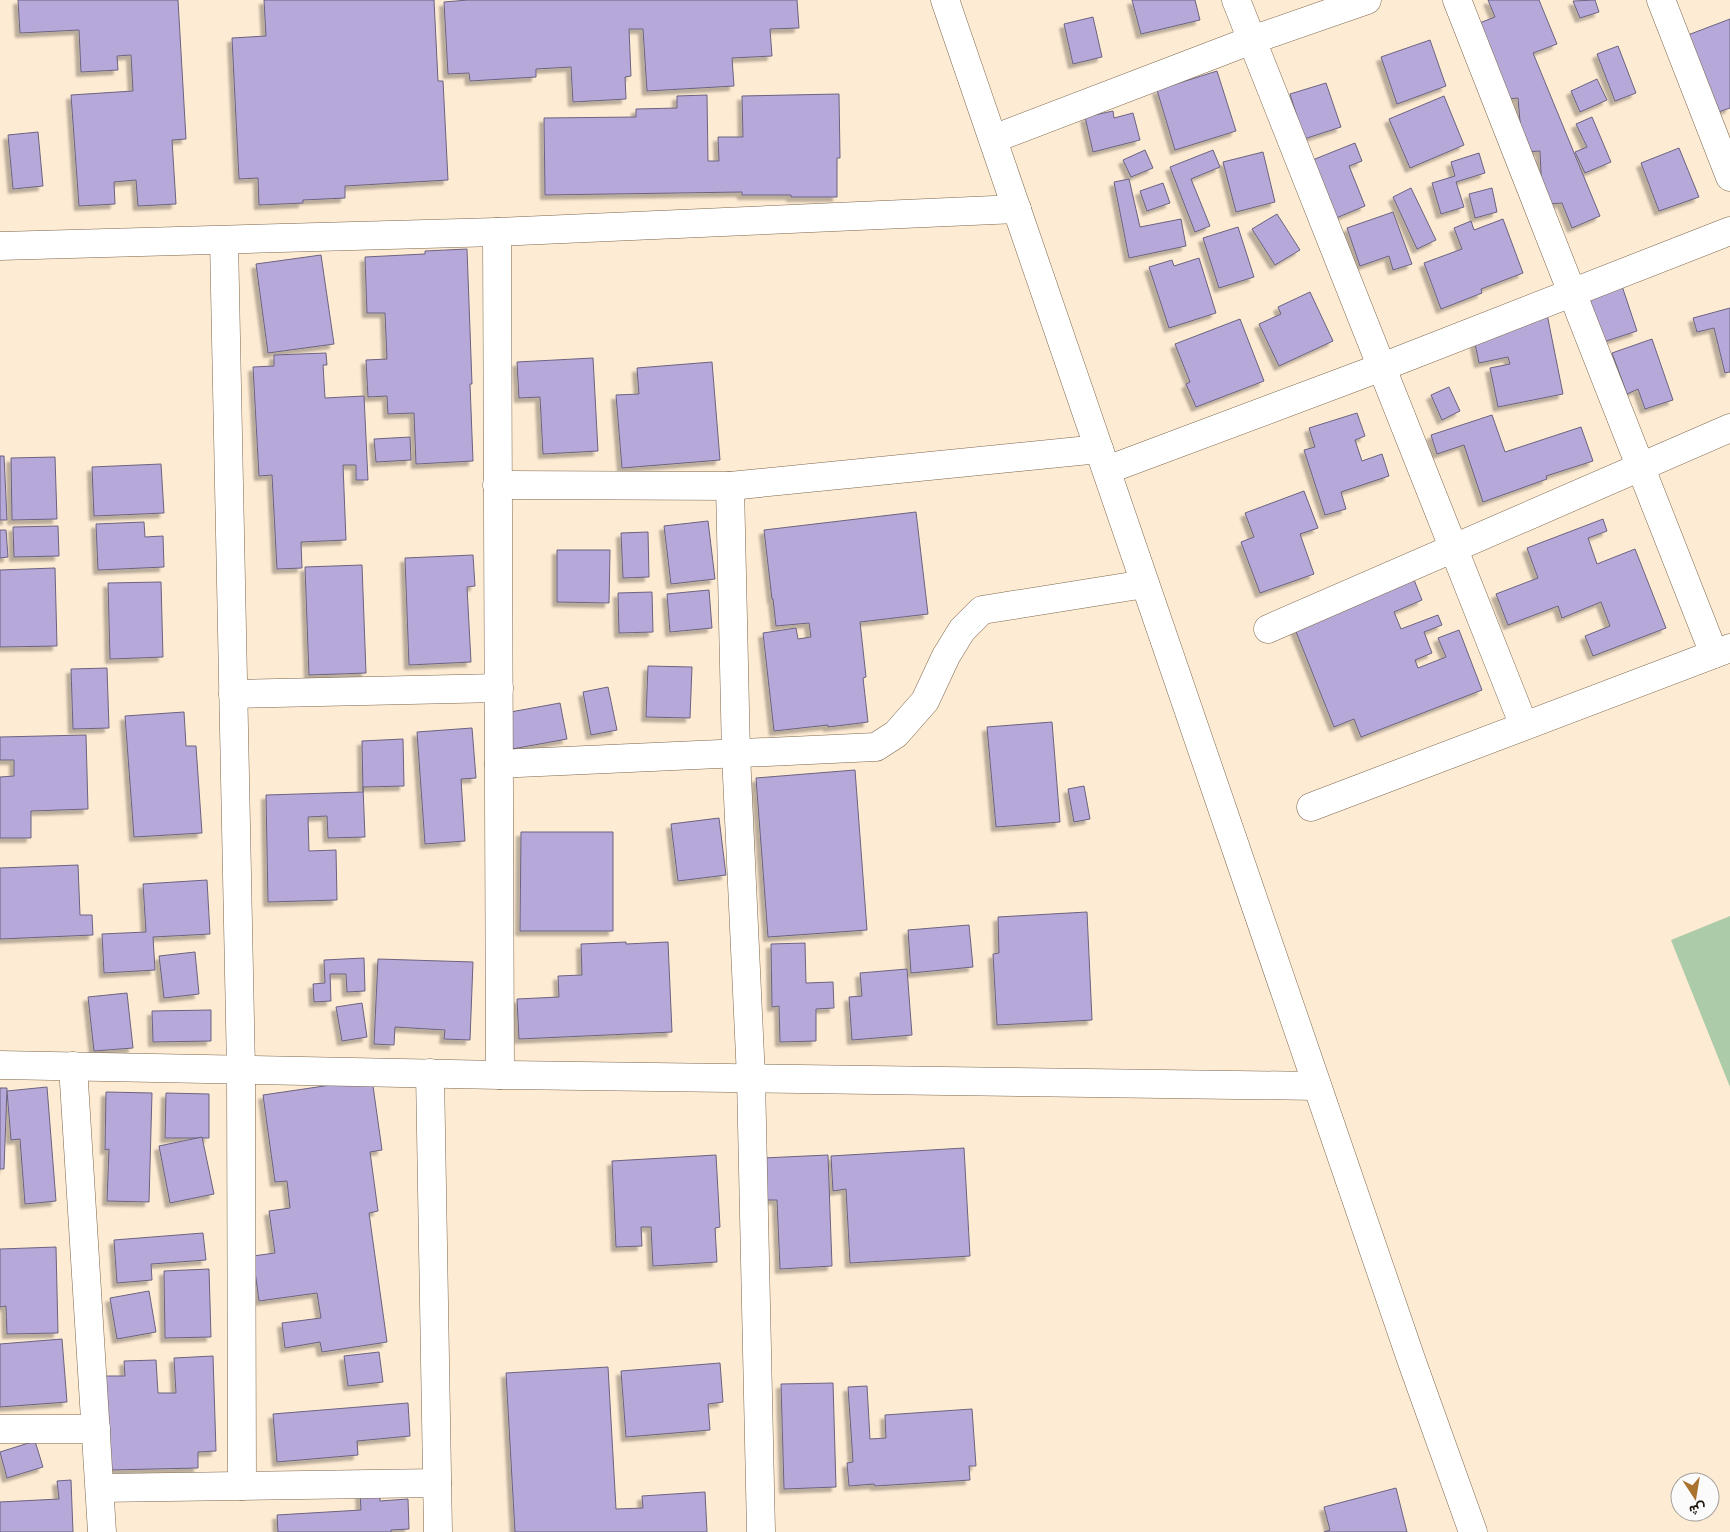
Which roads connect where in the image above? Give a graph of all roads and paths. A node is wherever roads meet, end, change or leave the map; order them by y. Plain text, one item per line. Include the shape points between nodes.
1 (946, 0) edge
2 (1236, 0) edge
3 (1366, 0) edge
4 (1457, 0) edge
5 (1661, 0) edge
6 (1252, 40) junction
7 (993, 139) junction
8 (1730, 177) edge
9 (1017, 209) junction
10 (1730, 231) edge
11 (496, 232) junction
12 (224, 240) junction
13 (0, 246) edge
14 (1572, 293) junction
15 (1382, 367) junction
16 (1730, 428) edge
17 (1103, 460) junction
18 (1640, 468) junction
19 (497, 486) junction
20 (730, 486) junction
21 (1454, 548) junction
22 (1145, 584) junction
23 (1268, 629) dead end
24 (1722, 651) edge
25 (499, 688) junction
26 (233, 694) junction
27 (1524, 726) junction
28 (736, 754) junction
29 (499, 764) junction
30 (1311, 807) dead end
31 (0, 1065) edge
32 (73, 1066) junction
33 (242, 1070) junction
34 (430, 1073) junction
35 (500, 1075) junction
36 (751, 1078) junction
37 (1317, 1086) junction
38 (0, 1429) edge
39 (96, 1429) junction
40 (437, 1483) junction
41 (242, 1486) junction
42 (100, 1488) junction
43 (102, 1532) edge
44 (438, 1532) edge
45 (761, 1532) edge
46 (1473, 1532) edge

1 - 7 street
2 - 6 street
3 - 6 street
4 - 14 street
5 - 8 street
6 - 7 street
6 - 15 street
7 - 9 street
9 - 11 street
9 - 17 street
10 - 14 street
11 - 12 street
11 - 19 street
12 - 13 street
12 - 26 street
14 - 15 street
14 - 18 street
15 - 17 street
15 - 21 street
16 - 18 street
17 - 20 street
17 - 22 street
18 - 21 street
18 - 24 street
19 - 20 street
19 - 25 street
20 - 28 street
21 - 23 street
21 - 27 street
22 - 28 street via 982,610 962,630 925,700 896,734 876,747
22 - 37 street
24 - 27 street
25 - 26 street
25 - 29 street
26 - 33 street
27 - 30 street
28 - 29 street
28 - 36 street
29 - 35 street
31 - 32 street
32 - 33 street
32 - 39 street
33 - 34 street
33 - 41 street
34 - 35 street
34 - 40 street
35 - 36 street
36 - 37 street
36 - 45 street
37 - 46 street
38 - 39 street
39 - 42 street
40 - 41 street
40 - 44 street
41 - 42 street
42 - 43 street

